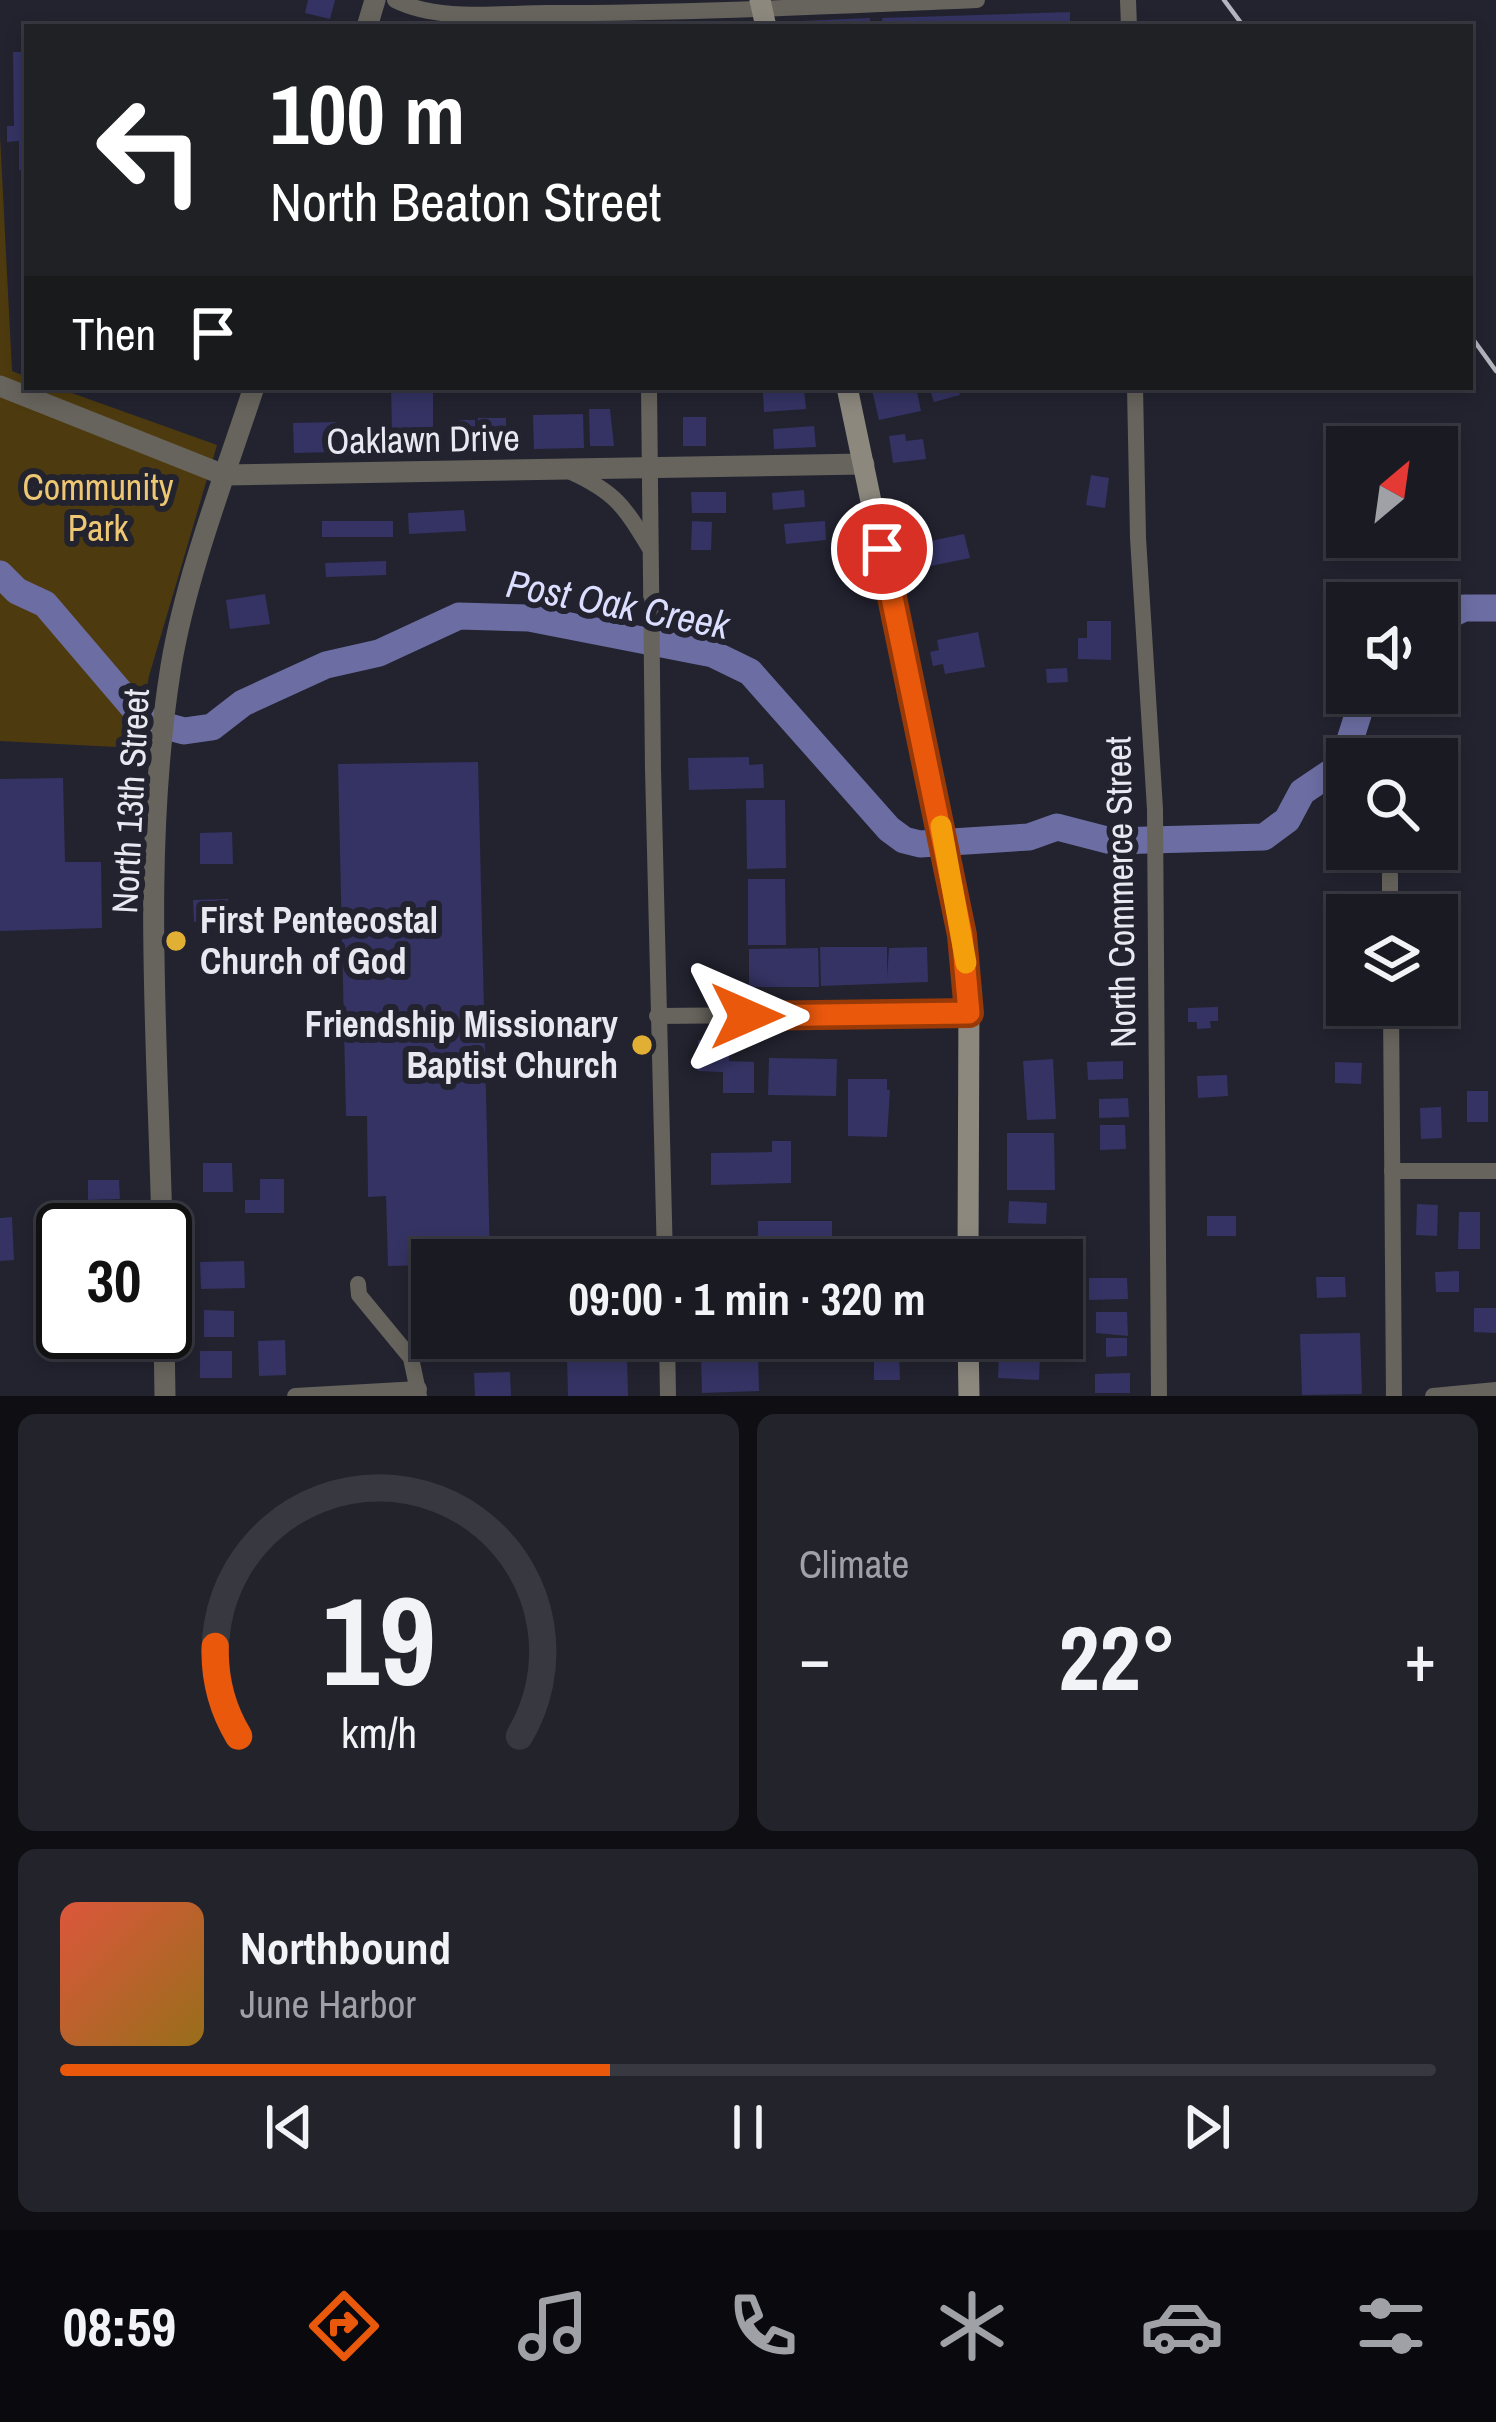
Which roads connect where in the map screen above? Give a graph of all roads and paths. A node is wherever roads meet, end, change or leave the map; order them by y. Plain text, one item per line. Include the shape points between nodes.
1 (394, 0) edge
2 (977, 0) edge
3 (762, 12) edge
4 (645, 20) edge
5 (0, 386) edge
6 (253, 390) edge
7 (650, 390) edge
8 (848, 390) edge
9 (1136, 390) edge
10 (865, 464) junction
11 (564, 469) junction
12 (651, 469) junction
13 (224, 476) junction
14 (651, 549) junction
15 (1390, 875) dead end
16 (1390, 894) edge
17 (969, 1013) junction
18 (658, 1016) junction
19 (1391, 1026) edge
20 (1392, 1171) junction
21 (1496, 1171) edge
22 (161, 1203) edge
23 (664, 1239) edge
24 (968, 1239) edge
25 (358, 1284) dead end
26 (165, 1359) edge
27 (667, 1359) edge
28 (968, 1359) edge
29 (1496, 1390) edge
30 (419, 1392) edge
31 (166, 1396) edge
32 (295, 1396) edge
33 (668, 1396) edge
34 (969, 1396) edge
35 (1160, 1396) edge
36 (1394, 1396) edge
37 (1433, 1396) edge

1 - 4 street via 444,13
2 - 3 street
3 - 4 street
5 - 13 street, Oaklawn Drive
6 - 13 street, North 13th Street
7 - 12 street
8 - 10 main road
9 - 35 street, North Commerce Street via 1155,809
10 - 12 street, Oaklawn Drive
10 - 17 main road via 957,912
11 - 12 street, Oaklawn Drive
11 - 13 street, Oaklawn Drive
11 - 14 street via 623,504
12 - 14 street
13 - 22 street, North 13th Street via 171,665 160,771 154,863
14 - 18 street
15 - 16 street
17 - 18 street
17 - 24 main road
18 - 23 street
19 - 20 street
20 - 21 street
20 - 36 street
25 - 30 street via 411,1358
26 - 31 street
27 - 33 street
28 - 34 main road
29 - 37 street
30 - 32 street

